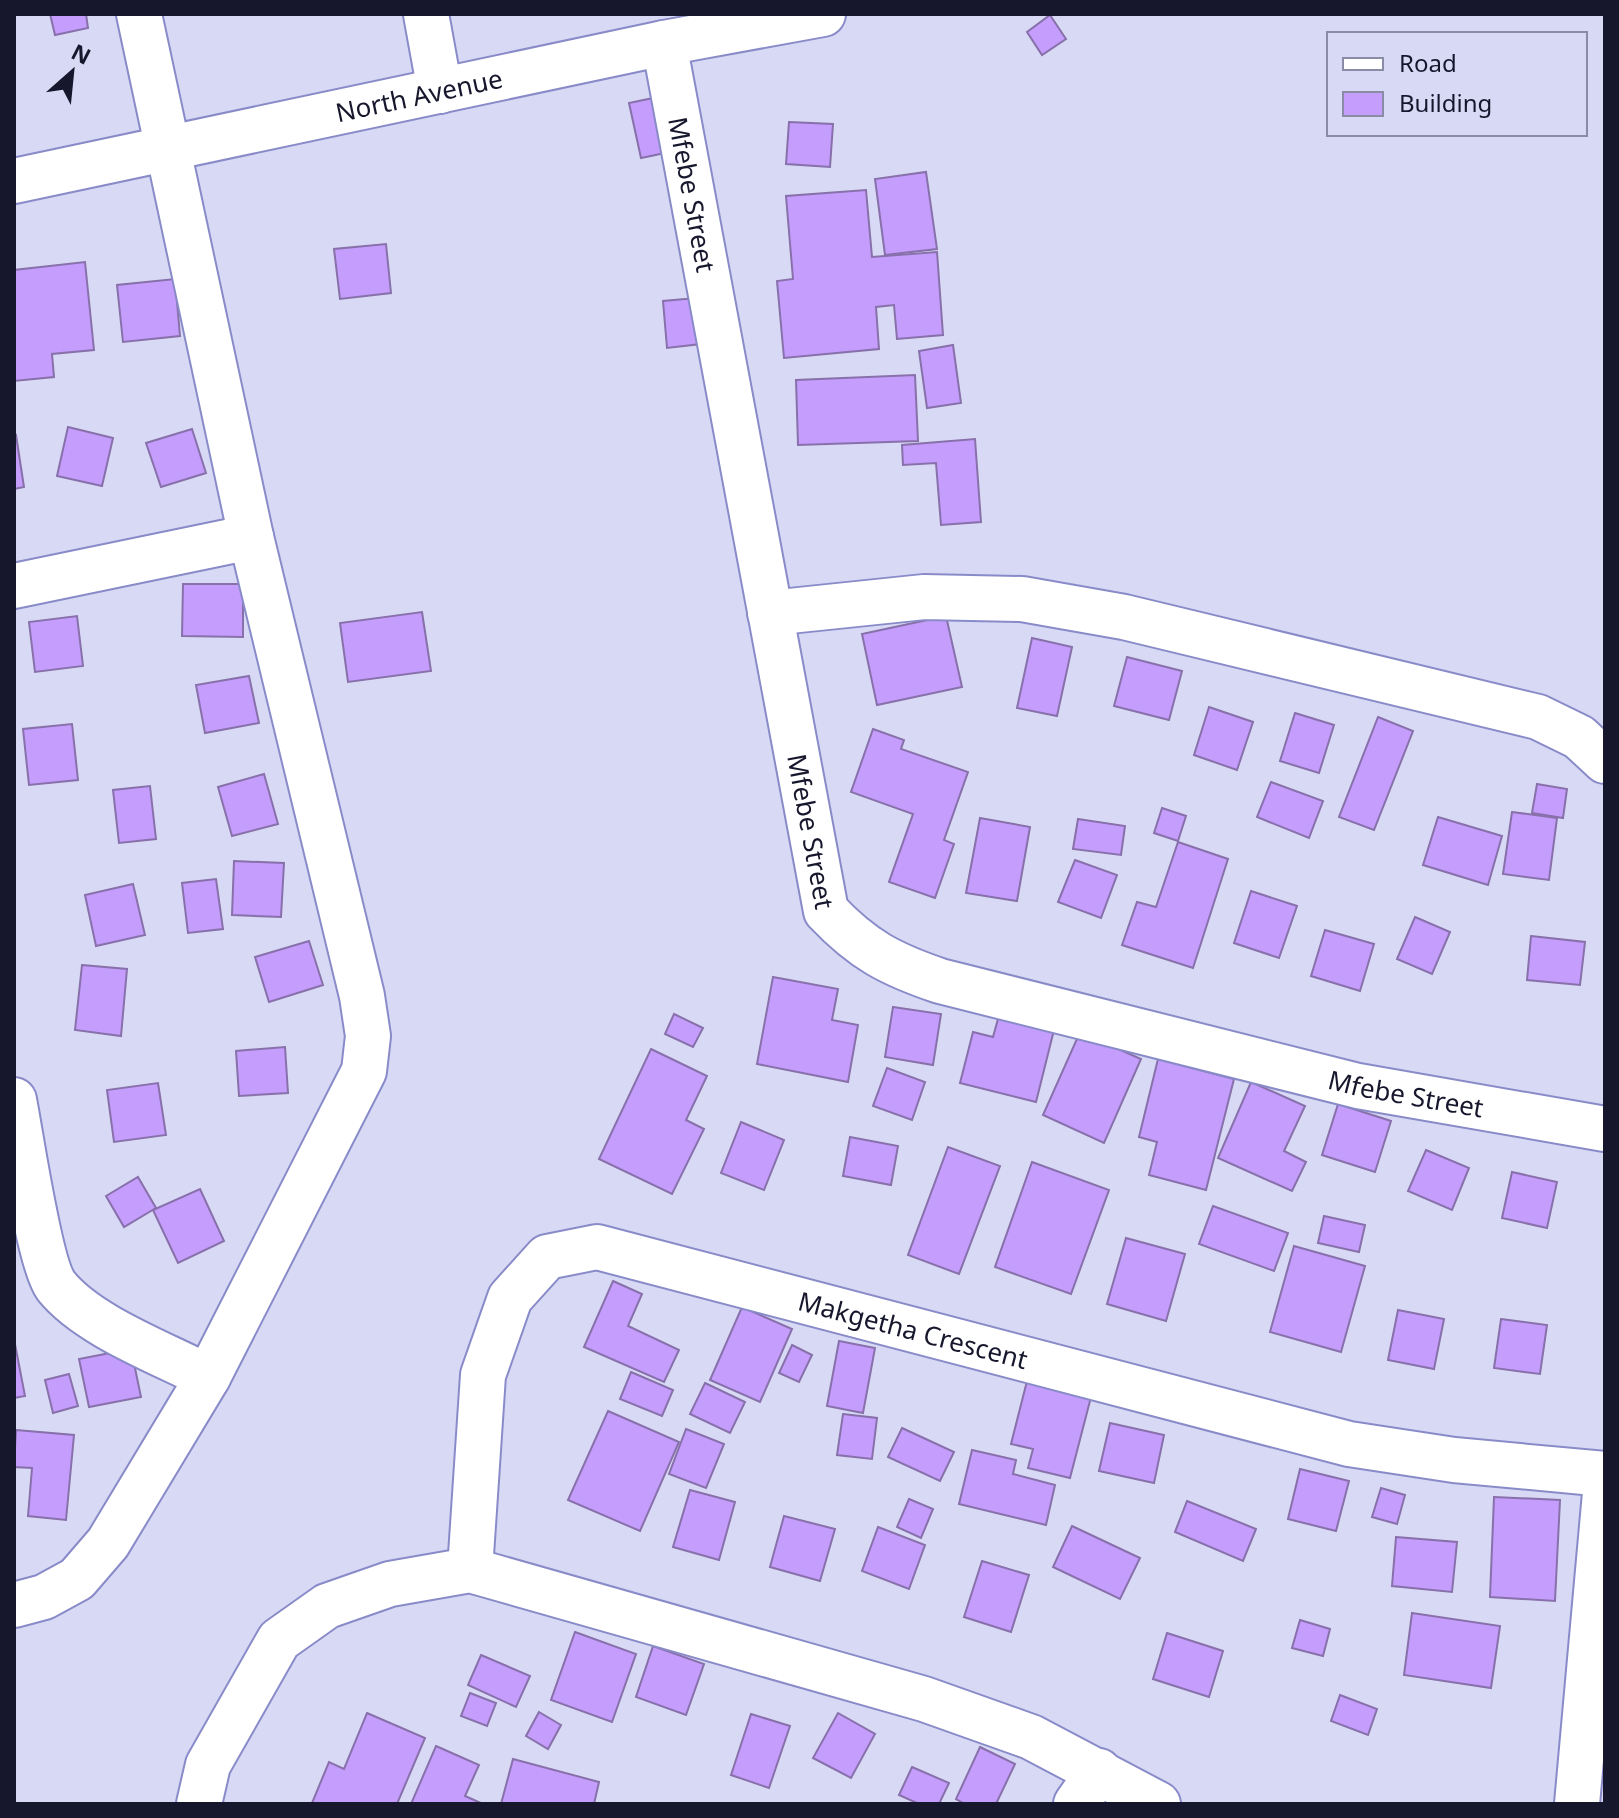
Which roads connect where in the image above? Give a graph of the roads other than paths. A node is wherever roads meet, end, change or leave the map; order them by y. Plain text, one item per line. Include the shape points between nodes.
1 (139, 14) edge
2 (426, 14) edge
3 (823, 14) edge
4 (664, 43) junction
5 (440, 91) junction
6 (166, 149) junction
7 (14, 181) edge
8 (251, 537) junction
9 (14, 586) edge
10 (770, 613) junction
11 (1605, 761) edge
12 (14, 1100) edge
13 (1605, 1129) edge
14 (208, 1377) junction
15 (1605, 1474) edge
16 (1605, 1493) edge
17 (470, 1570) junction
18 (14, 1605) edge
19 (1087, 1788) edge
20 (199, 1804) edge
21 (1158, 1804) edge
22 (1577, 1804) edge

1 - 6 street
2 - 5 street
3 - 4 street, North Avenue
4 - 5 street, North Avenue
4 - 10 street, Mfebe Street
5 - 6 street, North Avenue
6 - 7 street, North Avenue
6 - 8 street
8 - 9 street
8 - 14 street via 368,1036 364,1071
10 - 11 street via 924,597 1022,599 1080,609 1538,717 1579,737
10 - 13 street, Mfebe Street via 826,911 854,941 892,965 1358,1086
12 - 14 street via 54,1284 83,1311
14 - 18 street via 108,1543 77,1579 44,1597
15 - 17 street, Makgetha Crescent via 1349,1444 597,1247 547,1257 510,1298 483,1375
16 - 22 street
17 - 19 street via 924,1699 1031,1737
17 - 20 street via 390,1584 327,1606 279,1640 208,1765
19 - 21 street

